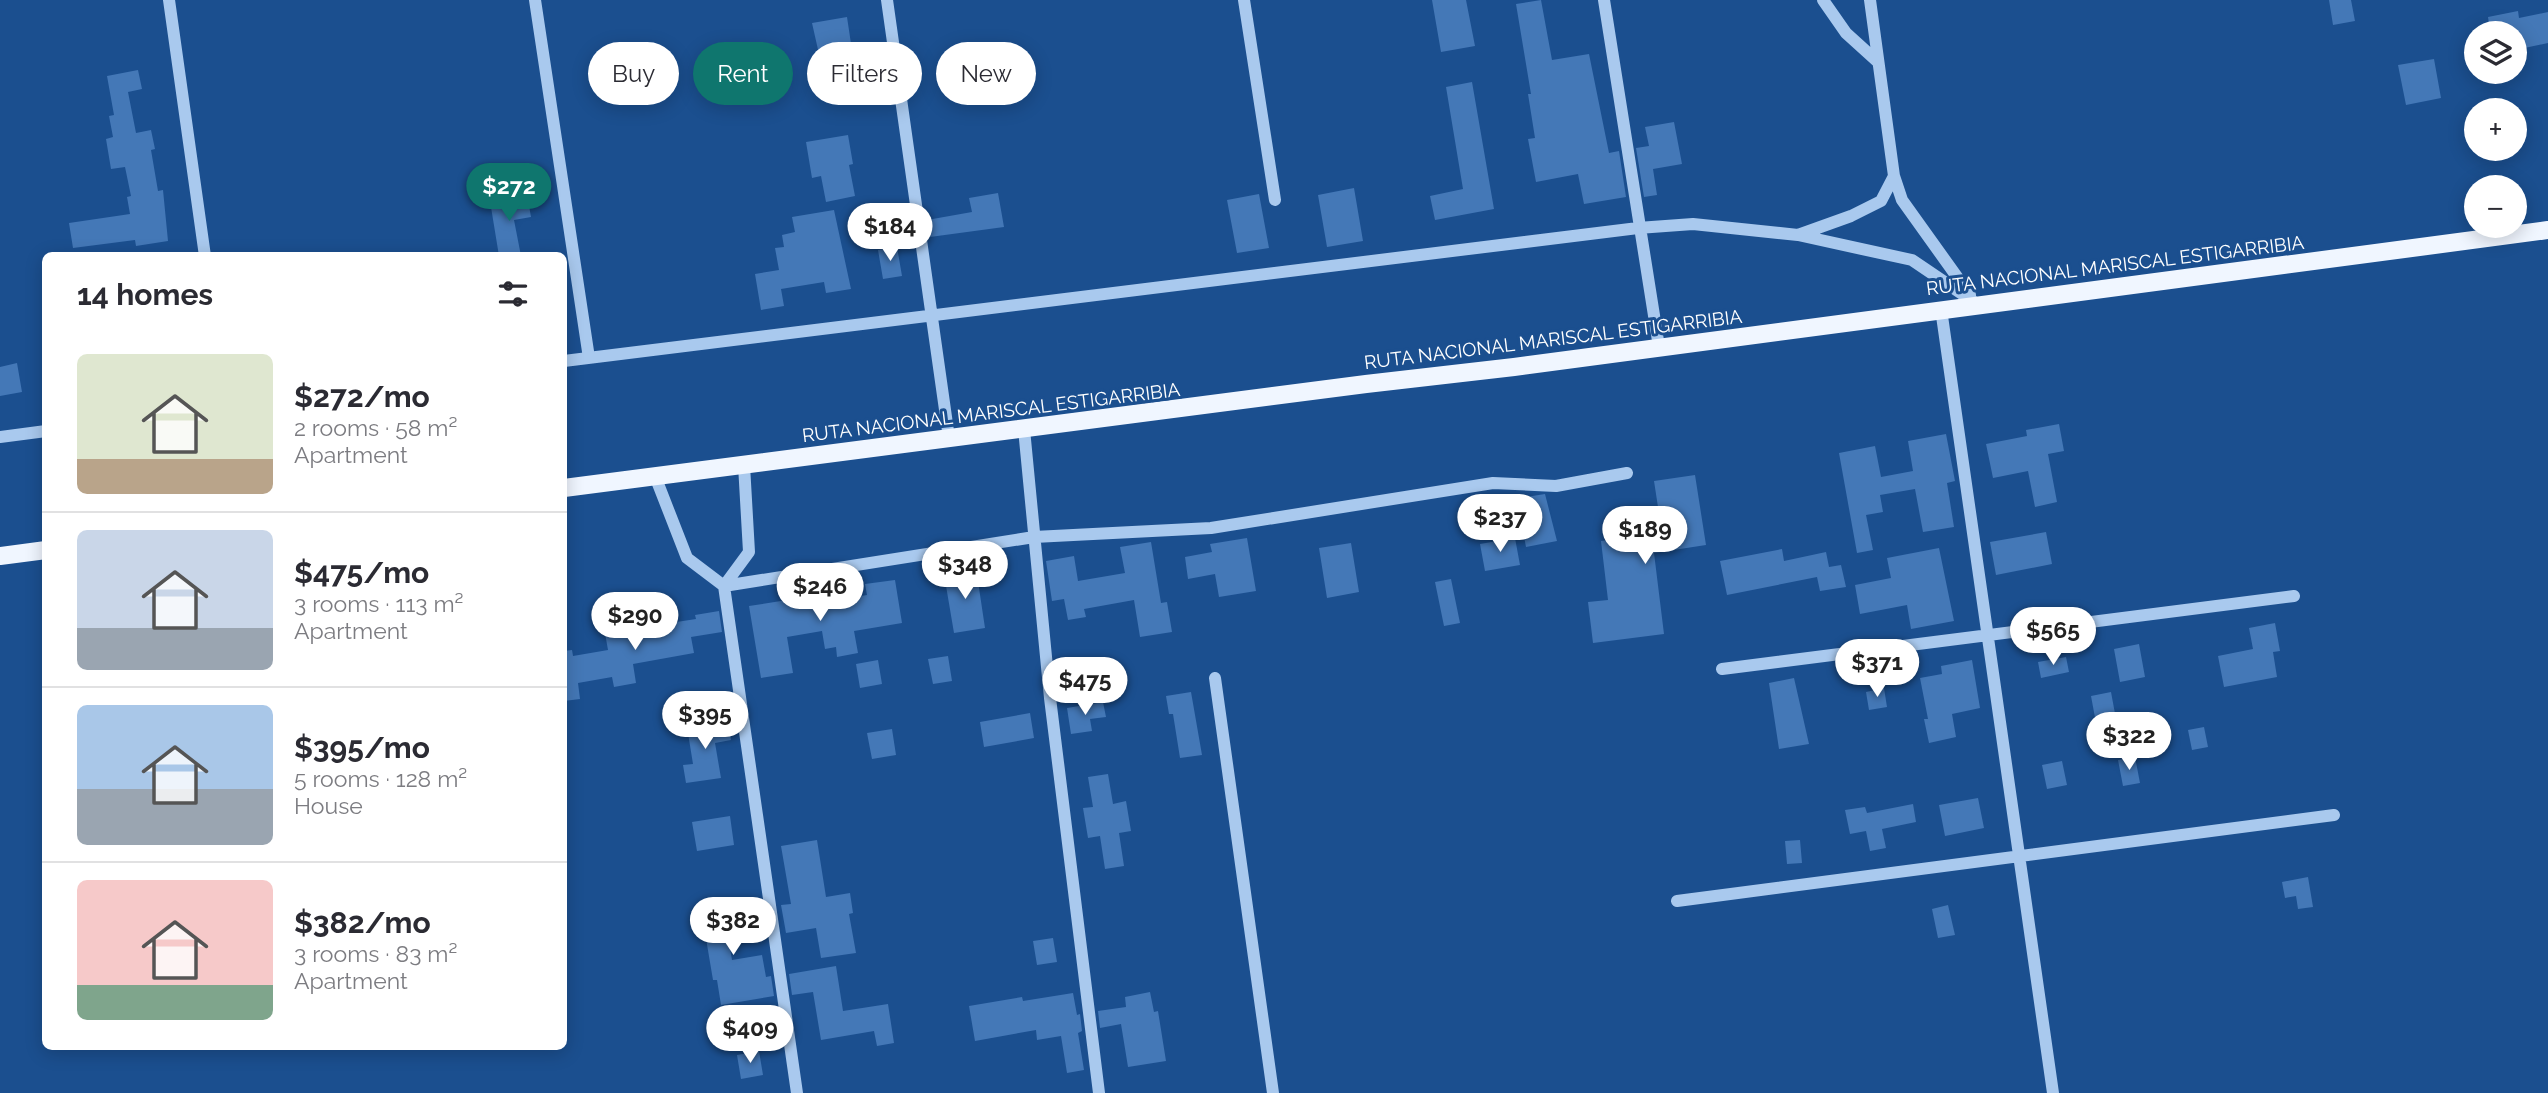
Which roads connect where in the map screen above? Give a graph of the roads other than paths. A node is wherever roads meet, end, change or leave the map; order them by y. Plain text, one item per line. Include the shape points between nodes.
1 (169, 0) edge
2 (535, 0) edge
3 (887, 0) edge
4 (1244, 0) edge
5 (1604, 0) edge
6 (1823, 0) edge
7 (1870, 0) edge
8 (1878, 62) junction
9 (1894, 176) junction
10 (1275, 200) dead end
11 (1638, 228) junction
12 (2548, 230) edge
13 (1798, 235) junction
14 (204, 252) edge
15 (1977, 304) junction
16 (1941, 309) junction
17 (931, 314) junction
18 (1658, 347) junction
19 (589, 358) junction
20 (567, 361) edge
21 (1024, 429) junction
22 (42, 431) edge
23 (0, 437) edge
24 (949, 438) junction
25 (744, 465) junction
26 (1626, 473) dead end
27 (655, 477) junction
28 (567, 488) edge
29 (1034, 537) junction
30 (42, 551) edge
31 (0, 556) edge
32 (724, 586) junction
33 (2294, 596) dead end
34 (1989, 635) junction
35 (1722, 669) dead end
36 (1215, 678) dead end
37 (2334, 815) dead end
38 (2020, 857) junction
39 (1677, 901) dead end
40 (797, 1093) edge
41 (1098, 1093) edge
42 (1273, 1093) edge
43 (2053, 1093) edge

1 - 14 street
2 - 19 street
3 - 17 street
4 - 10 street
5 - 11 street
6 - 8 street via 1846,33
7 - 8 street
8 - 9 street
9 - 13 street via 1881,201
9 - 15 street via 1902,201
11 - 13 street via 1693,224
11 - 17 street
11 - 18 street
12 - 15 main road, RUTA NACIONAL MARISCAL ESTIGARRIBIA
13 - 15 street via 1912,260
15 - 16 main road, RUTA NACIONAL MARISCAL ESTIGARRIBIA
16 - 18 main road, RUTA NACIONAL MARISCAL ESTIGARRIBIA
16 - 34 street
17 - 19 street
17 - 24 street
18 - 21 main road, RUTA NACIONAL MARISCAL ESTIGARRIBIA
19 - 20 street
21 - 24 main road, RUTA NACIONAL MARISCAL ESTIGARRIBIA
21 - 29 street
22 - 23 street
24 - 25 main road, RUTA NACIONAL MARISCAL ESTIGARRIBIA
25 - 27 main road, RUTA NACIONAL MARISCAL ESTIGARRIBIA
25 - 32 street via 749,552
26 - 29 street via 1556,486 1493,483 1211,528
27 - 28 main road, RUTA NACIONAL MARISCAL ESTIGARRIBIA
27 - 32 street via 687,558
29 - 32 street
29 - 41 street
30 - 31 main road
32 - 40 street
33 - 34 street
34 - 35 street
34 - 38 street
36 - 42 street
37 - 38 street
38 - 39 street
38 - 43 street

